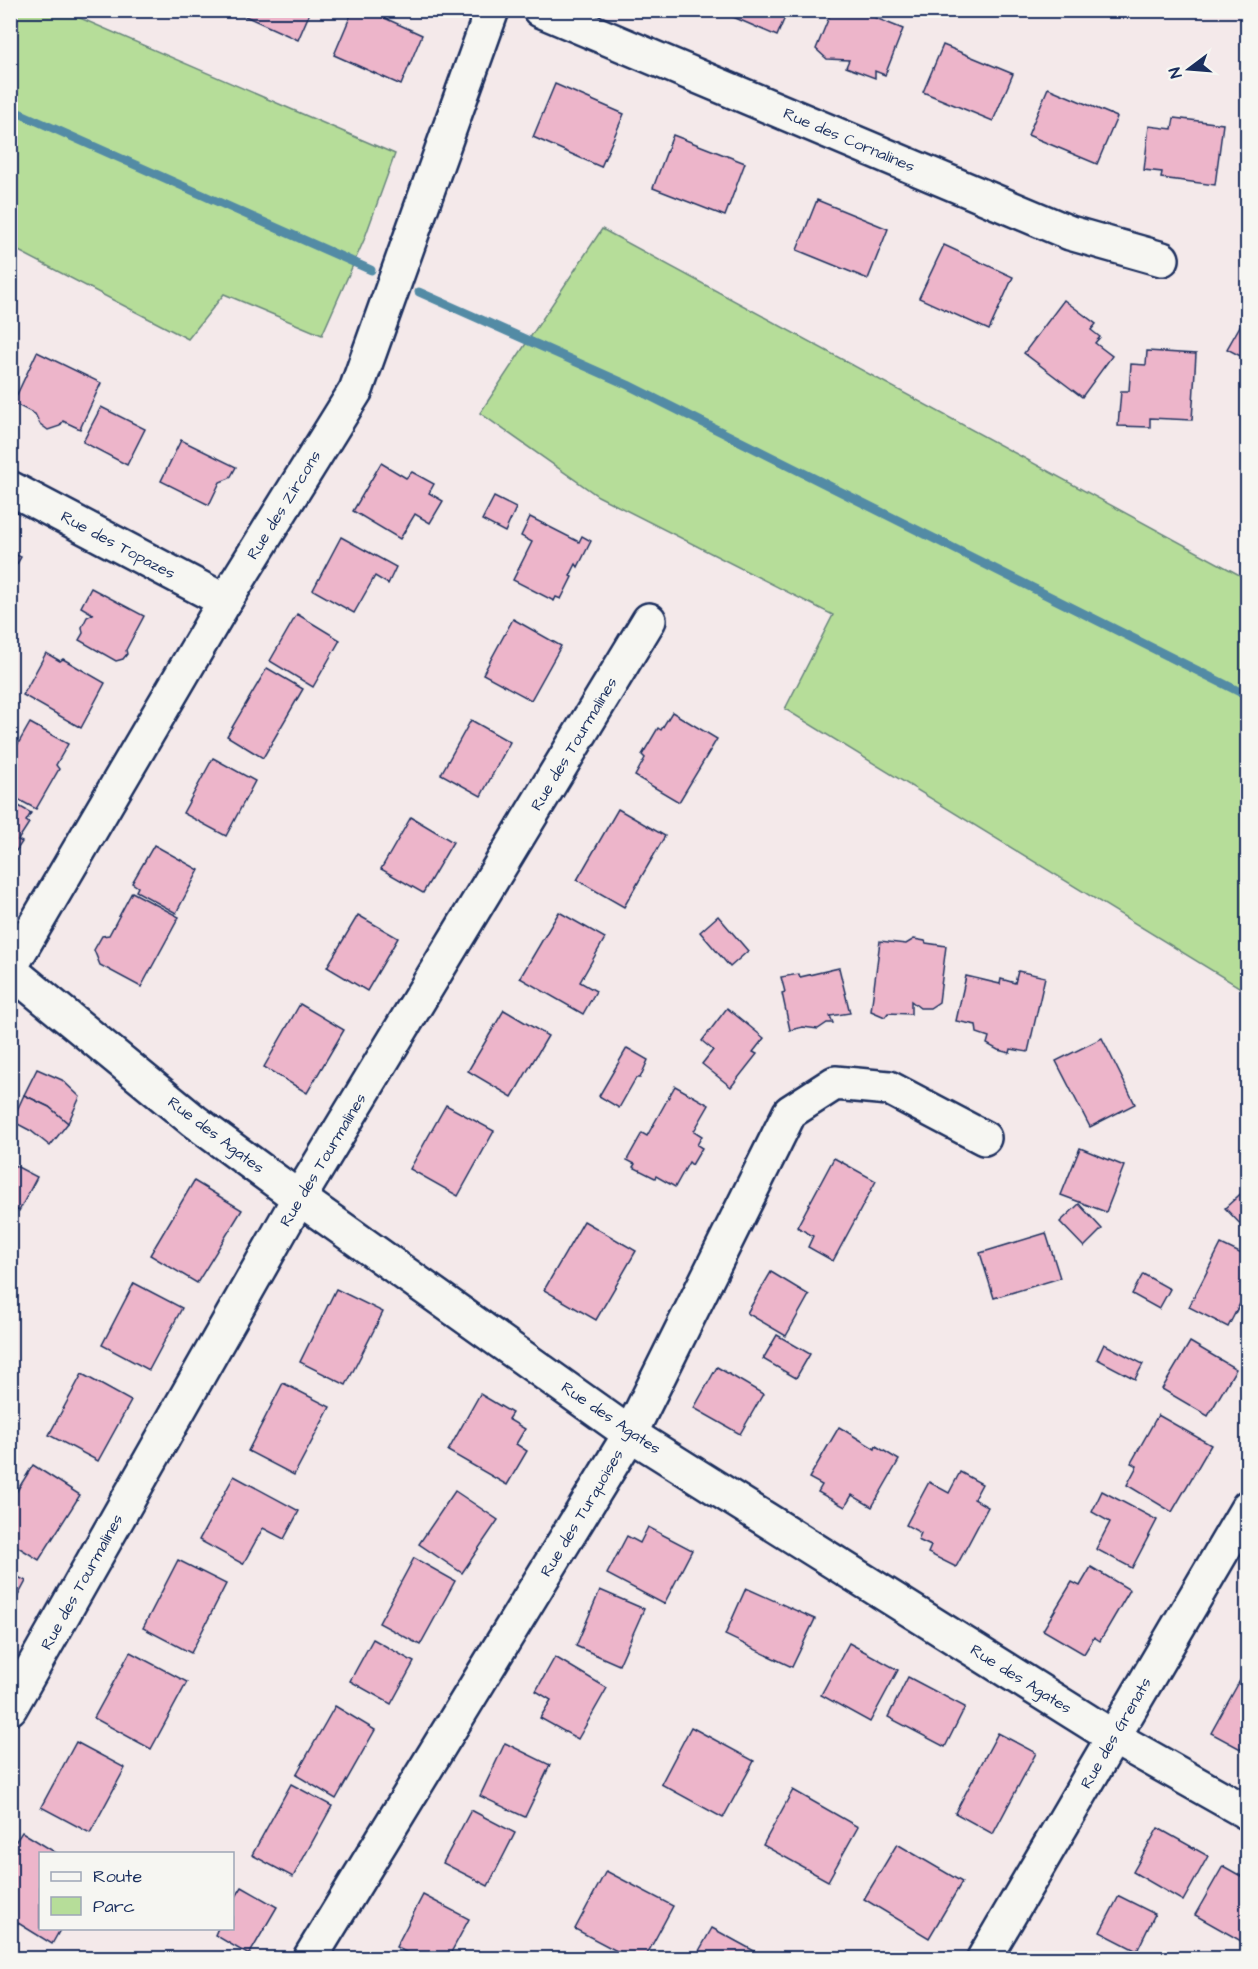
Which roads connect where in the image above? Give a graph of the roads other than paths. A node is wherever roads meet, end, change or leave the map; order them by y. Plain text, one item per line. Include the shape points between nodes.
1 (492, 10) edge
2 (540, 10) edge
3 (1162, 259) dead end
4 (10, 488) edge
5 (225, 601) junction
6 (649, 620) dead end
7 (10, 969) edge
8 (984, 1138) dead end
9 (299, 1198) junction
10 (630, 1434) junction
11 (1248, 1507) edge
12 (10, 1708) edge
13 (1113, 1737) junction
14 (1248, 1813) edge
15 (310, 1959) edge
16 (984, 1959) edge

1 - 5 street, Rue des Zircons via 356,390
2 - 3 street, Rue des Cornalines via 1070,232
4 - 5 street, Rue des Topazes
5 - 7 street, Rue des Zircons
6 - 9 street, Rue des Tourmalines
7 - 9 street, Rue des Agates via 195,1121
8 - 10 street, Rue des Turquoises via 889,1088 835,1083 790,1112
9 - 10 street, Rue des Agates
9 - 12 street, Rue des Tourmalines
10 - 13 street, Rue des Agates
10 - 15 street, Rue des Turquoises
11 - 13 street, Rue des Grenats
13 - 14 street, Rue des Agates
13 - 16 street, Rue des Grenats

